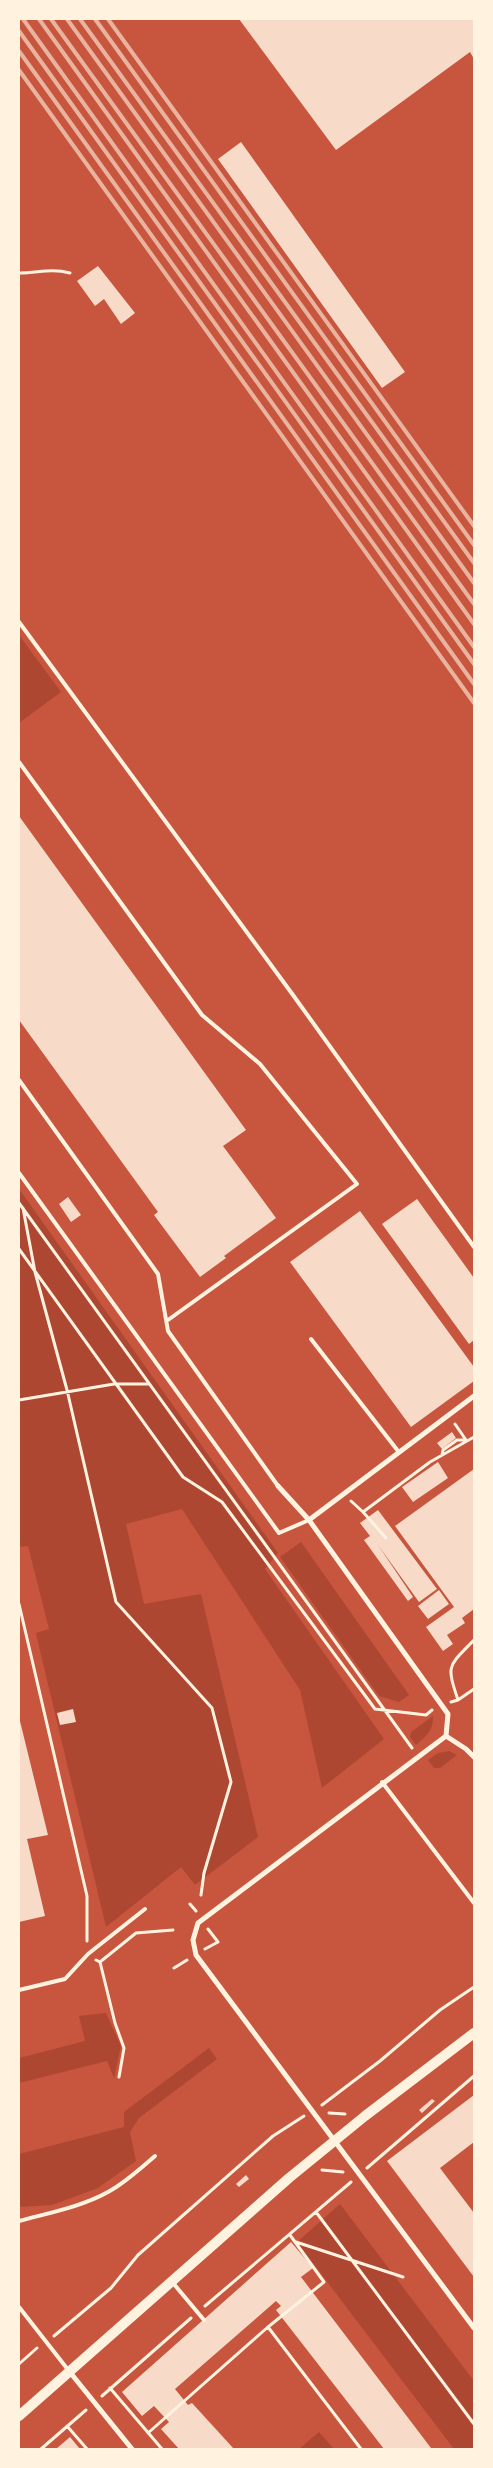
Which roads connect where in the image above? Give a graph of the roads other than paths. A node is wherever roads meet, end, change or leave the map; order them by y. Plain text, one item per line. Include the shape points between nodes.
1 (19, 622) edge
2 (19, 762) edge
3 (19, 1080) edge
4 (19, 1173) edge
5 (474, 1247) edge
6 (168, 1320) junction
7 (311, 1339) dead end
8 (474, 1396) edge
9 (398, 1451) junction
10 (278, 1486) joint
11 (308, 1520) junction
12 (446, 1736) junction
13 (474, 1758) edge
14 (382, 1782) junction
15 (474, 1903) edge
16 (145, 1909) dead end
17 (19, 1990) edge
18 (474, 2033) edge
19 (334, 2141) junction
20 (155, 2156) dead end
21 (19, 2221) edge
22 (171, 2281) junction
23 (19, 2307) edge
24 (204, 2320) dead end
25 (474, 2328) edge
26 (69, 2371) junction
27 (19, 2416) edge
28 (132, 2449) edge

1 - 5 lane
2 - 6 lane via 202,1015 260,1064 357,1184
3 - 6 lane via 158,1274
4 - 11 lane via 280,1533
6 - 10 lane via 168,1331
7 - 9 lane
8 - 9 street
9 - 11 street
10 - 11 street
11 - 12 street via 448,1714
12 - 13 street
12 - 14 street
14 - 15 lane
14 - 19 street via 198,1924 193,1940 196,1955
16 - 17 lane via 88,1954 65,1979
18 - 19 main road
19 - 22 main road
19 - 25 street
20 - 21 lane via 108,2192 76,2206
22 - 24 lane
22 - 26 main road
23 - 26 lane
26 - 27 main road
26 - 28 street

